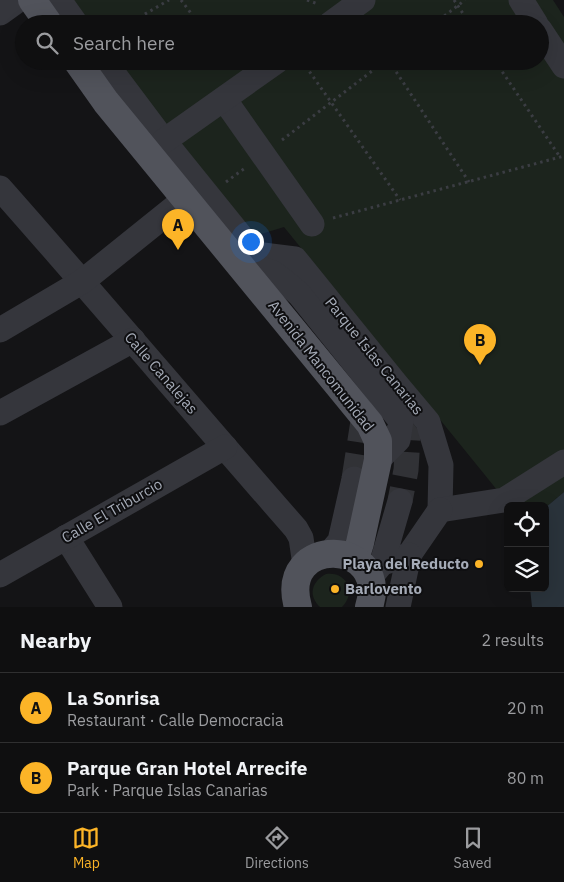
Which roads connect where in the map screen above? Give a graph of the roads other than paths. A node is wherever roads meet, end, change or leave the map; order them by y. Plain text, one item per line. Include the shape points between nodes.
1 (18, 0) edge
2 (32, 0) edge
3 (59, 0) edge
4 (521, 0) edge
5 (0, 13) edge
6 (43, 15) edge
7 (70, 15) edge
8 (530, 15) edge
9 (549, 44) edge
10 (564, 66) edge
11 (83, 70) edge
12 (111, 70) edge
13 (264, 70) edge
14 (224, 99) junction
15 (164, 141) junction
16 (0, 188) edge
17 (197, 198) junction
18 (312, 224) road end
19 (83, 281) junction
20 (0, 330) edge
21 (133, 340) junction
22 (0, 413) edge
23 (225, 447) junction
24 (564, 462) edge
25 (354, 480) tunnel mouth
26 (400, 501) tunnel mouth
27 (440, 510) junction
28 (66, 537) junction
29 (409, 555) junction
30 (359, 563) junction
31 (305, 565) junction
32 (0, 575) edge
33 (110, 607) edge
34 (298, 607) edge
35 (369, 607) edge
36 (398, 607) edge

1 - 5 street
2 - 6 main road
3 - 7 street
4 - 8 street
9 - 10 street
11 - 17 main road, Avenida Mancomunidad via 106,102
12 - 15 street, Parque Islas Canarias
13 - 14 street
14 - 15 street
14 - 18 street
15 - 17 street, Parque Islas Canarias
16 - 19 street, Calle Canalejas
17 - 19 street
17 - 27 street, Parque Islas Canarias via 255,254 295,259 428,422 441,465
17 - 30 main road, Avenida Mancomunidad via 235,260 370,424 378,441 378,460 360,543
19 - 20 street
19 - 21 street, Calle Canalejas
21 - 22 street
21 - 23 street, Calle Canalejas
23 - 28 street, Calle El Triburcio
23 - 31 street, Calle Canalejas via 296,529 301,538
24 - 27 street via 504,500
25 - 30 street via 340,541
26 - 30 street
27 - 29 street
28 - 32 street, Calle El Triburcio
28 - 33 street
29 - 30 street
29 - 36 street
30 - 31 main road via 321,554
30 - 35 main road, Avenida Mancomunidad via 372,594
31 - 34 main road via 295,587

